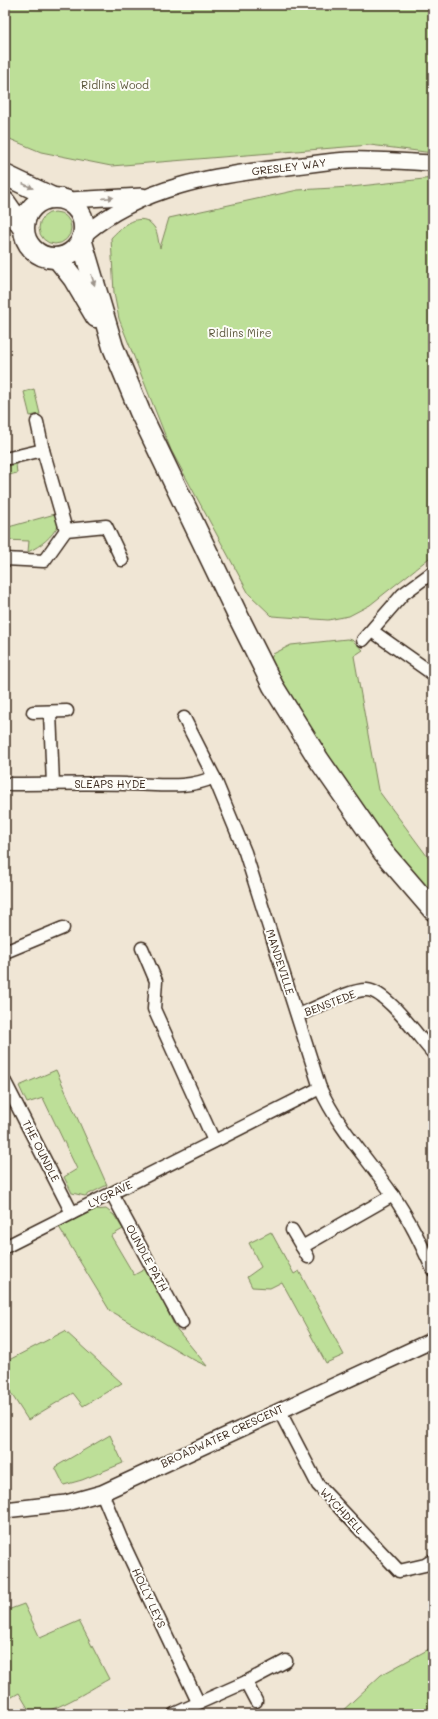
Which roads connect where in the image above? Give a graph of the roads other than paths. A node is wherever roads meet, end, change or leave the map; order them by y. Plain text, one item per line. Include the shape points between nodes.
1 (433, 163) edge
2 (5, 175) edge
3 (148, 195) junction
4 (60, 199) junction
5 (5, 202) edge
6 (23, 228) junction
7 (83, 238) junction
8 (58, 259) junction
9 (113, 347) junction
10 (37, 422) dead end
11 (43, 450) junction
12 (5, 459) edge
13 (66, 530) junction
14 (5, 559) edge
15 (122, 560) dead end
16 (433, 572) edge
17 (372, 631) junction
18 (363, 640) dead end
19 (433, 674) edge
20 (67, 711) dead end
21 (33, 712) dead end
22 (50, 713) junction
23 (184, 718) dead end
24 (214, 777) junction
25 (5, 784) edge
26 (53, 784) junction
27 (433, 910) edge
28 (63, 928) dead end
29 (142, 948) dead end
30 (5, 952) edge
31 (298, 1015) junction
32 (433, 1053) edge
33 (6, 1088) edge
34 (320, 1088) junction
35 (214, 1141) junction
36 (112, 1194) junction
37 (393, 1195) junction
38 (72, 1213) junction
39 (292, 1230) dead end
40 (5, 1247) edge
41 (302, 1247) junction
42 (308, 1257) dead end
43 (433, 1270) edge
44 (182, 1323) dead end
45 (433, 1340) edge
46 (280, 1410) junction
47 (102, 1492) junction
48 (5, 1510) edge
49 (433, 1560) edge
50 (286, 1661) dead end
51 (246, 1682) junction
52 (256, 1701) dead end
53 (198, 1702) junction
54 (174, 1714) edge

1 - 3 street, GRESLEY WAY via 348,160 248,172 177,186
2 -> 4 highway
4 -> 3 street, GRESLEY WAY
3 - 7 street, GRESLEY WAY via 104,219
4 - 6 highway via 36,204 27,214
4 - 7 highway via 80,212 84,220
5 - 6 highway
6 - 8 highway via 31,249 44,258
7 - 8 highway via 72,254
7 -> 9 highway
8 - 9 highway via 73,278
9 - 27 highway via 140,412 273,686 319,760 384,852
10 - 11 street
11 - 12 street
11 - 13 street
13 - 14 street via 44,561
13 - 15 street via 106,526
16 - 17 street via 403,594
17 - 18 street
17 - 19 street
20 - 22 street
21 - 22 street
22 - 26 street
23 - 24 street, MANDEVILLE
24 - 26 street, SLEAPS HYDE via 187,785
24 - 31 street, MANDEVILLE via 244,852
25 - 26 street, SLEAPS HYDE
28 - 30 street
29 - 35 street via 156,981 154,1009
31 - 32 street, BENSTEDE via 355,992 374,992 388,1002
31 - 34 street, MANDEVILLE
33 - 38 street, THE OUNDLE
34 - 35 street, LYGRAVE
34 - 37 street, MANDEVILLE via 333,1115
35 - 36 street, LYGRAVE
36 - 38 street, LYGRAVE
36 - 44 street, OUNDLE PATH
37 - 41 street
37 - 43 street, MANDEVILLE via 410,1222
38 - 40 street, LYGRAVE
39 - 41 street
41 - 42 street
45 - 46 street, BROADWATER CRESCENT
46 - 47 street, BROADWATER CRESCENT
46 - 49 street, WYCHDELL via 318,1486 399,1570 418,1567
47 - 48 street, BROADWATER CRESCENT via 66,1503
47 - 53 street, HOLLY LEYS via 122,1541
50 - 51 street
51 - 52 street
51 - 53 street
53 - 54 street

